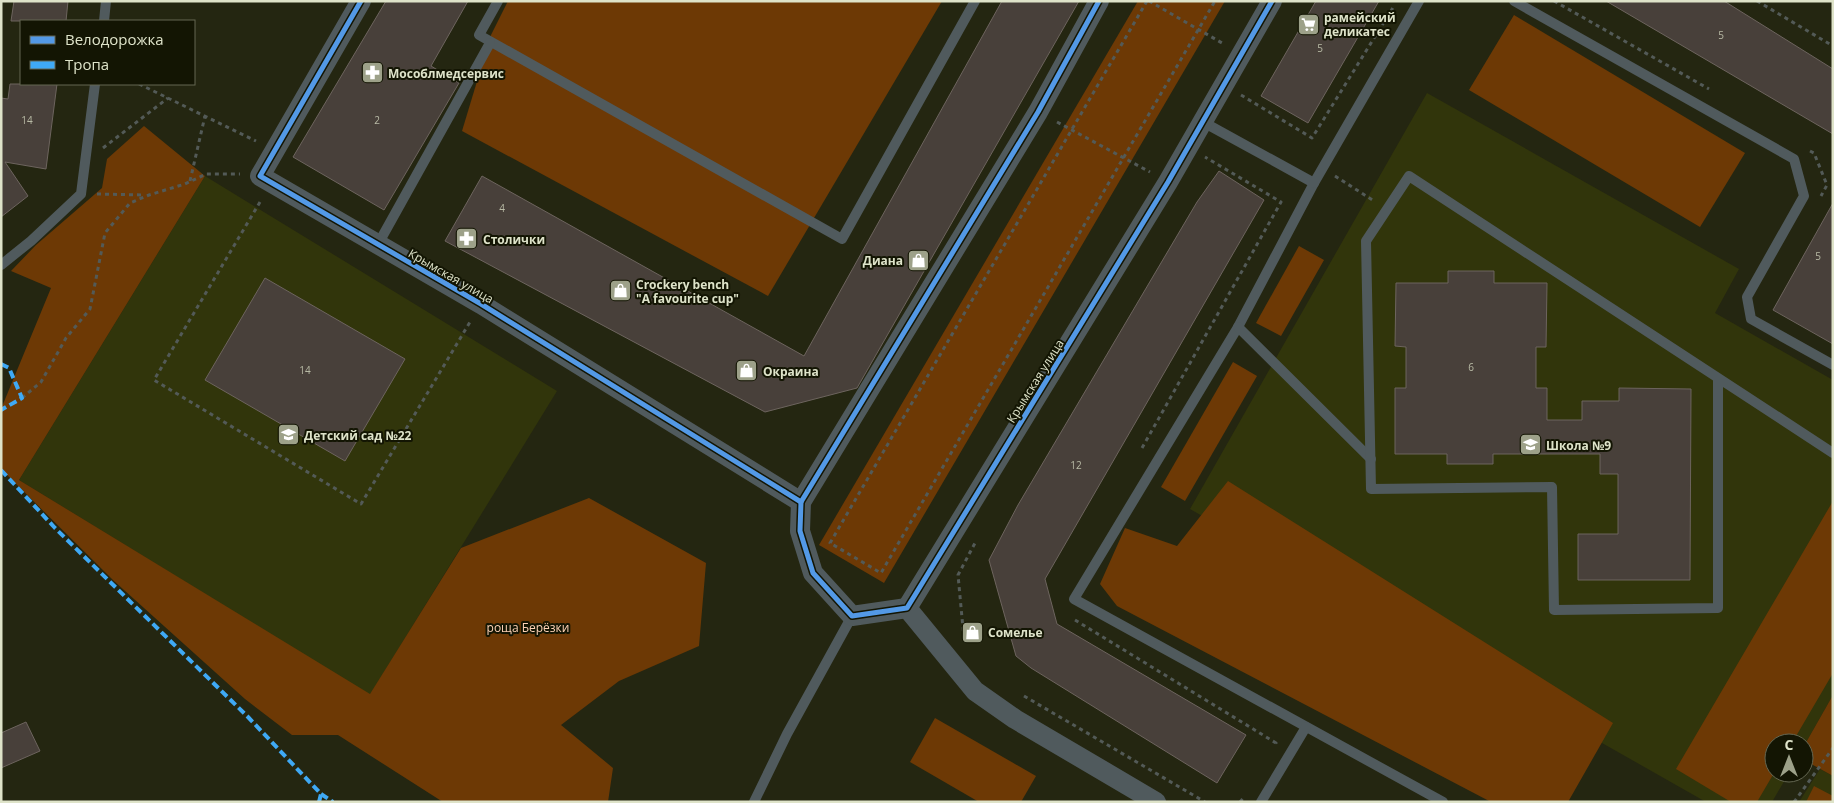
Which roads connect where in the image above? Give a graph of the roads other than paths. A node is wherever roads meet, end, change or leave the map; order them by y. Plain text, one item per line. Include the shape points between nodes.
1 (106, 1) edge
2 (361, 1) edge
3 (498, 1) edge
4 (976, 1) edge
5 (1272, 1) edge
6 (1419, 1) edge
7 (1514, 1) edge
8 (1094, 3) edge
9 (104, 20) edge
10 (490, 43) junction
11 (95, 85) edge
12 (1212, 126) junction
13 (1314, 184) junction
14 (377, 246) junction
15 (1, 265) edge
16 (1238, 327) junction
17 (1833, 365) edge
18 (1718, 378) junction
19 (1833, 453) edge
20 (1371, 459) junction
21 (801, 502) junction
22 (907, 608) junction
23 (852, 616) junction
24 (1306, 727) junction
25 (754, 802) edge
26 (1156, 802) edge
27 (1261, 802) edge
28 (1443, 802) edge

1 - 9 lane
2 - 14 street, Крымская улица via 274,150 266,179
3 - 10 lane via 479,35
4 - 10 lane via 842,239
5 - 12 street, Крымская улица via 1242,54
6 - 13 lane
7 - 17 lane via 1794,159 1804,196 1746,297 1751,319
8 - 21 street via 1038,112
10 - 14 lane
11 - 15 lane via 81,194
12 - 13 lane
12 - 22 street, Крымская улица via 1168,182
13 - 16 lane
14 - 21 street, Крымская улица via 481,304
16 - 20 lane
16 - 24 lane via 1074,600
18 - 19 lane
18 - 20 lane via 1409,176 1366,241
18 - 20 lane via 1718,608 1554,610 1552,487 1371,489
21 - 23 street via 800,531 813,572
22 - 23 street
22 - 26 street via 975,691 1015,719
23 - 25 lane via 786,734
24 - 27 lane
24 - 28 lane

